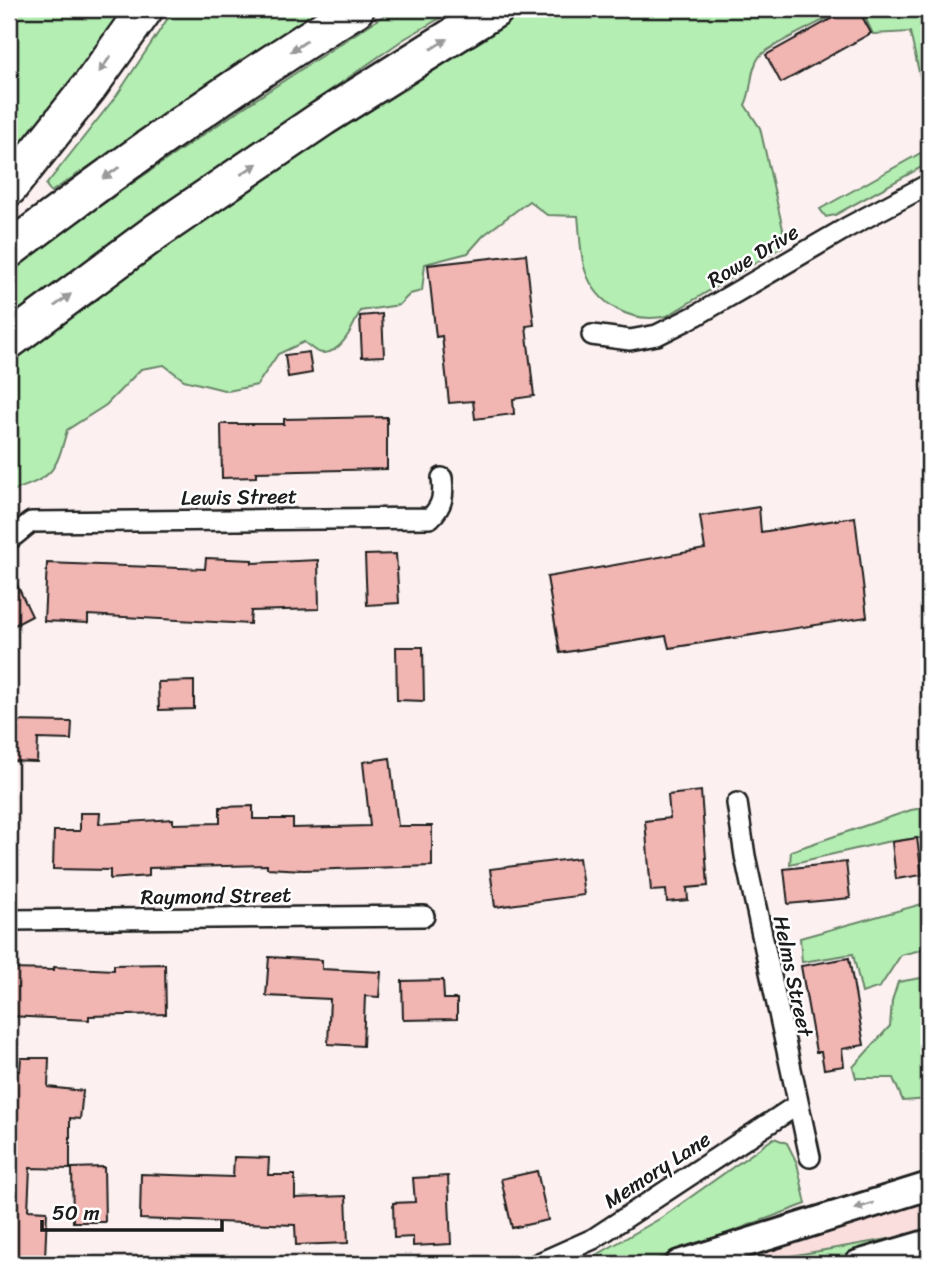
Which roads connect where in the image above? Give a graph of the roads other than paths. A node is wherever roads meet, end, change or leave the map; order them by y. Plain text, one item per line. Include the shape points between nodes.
1 (145, 9) edge
2 (356, 9) edge
3 (496, 9) edge
4 (929, 184) edge
5 (9, 188) edge
6 (9, 250) edge
7 (592, 335) dead end
8 (9, 341) edge
9 (442, 478) dead end
10 (9, 540) edge
11 (737, 803) dead end
12 (424, 916) dead end
13 (9, 920) edge
14 (797, 1105) junction
15 (810, 1157) dead end
16 (929, 1186) edge
17 (929, 1243) edge
18 (537, 1264) edge
19 (679, 1264) edge
20 (858, 1264) edge

1 -> 5 highway
2 -> 6 highway via 206,107
8 -> 3 highway via 157,231 323,118
4 - 7 street, Rowe Drive via 657,335 630,340
9 - 10 street, Lewis Street via 441,502 430,518 31,522
11 - 14 street, Helms Street
12 - 13 street, Raymond Street
14 - 15 street, Helms Street
14 - 18 street, Memory Lane via 593,1239
16 -> 19 street
17 - 20 street

